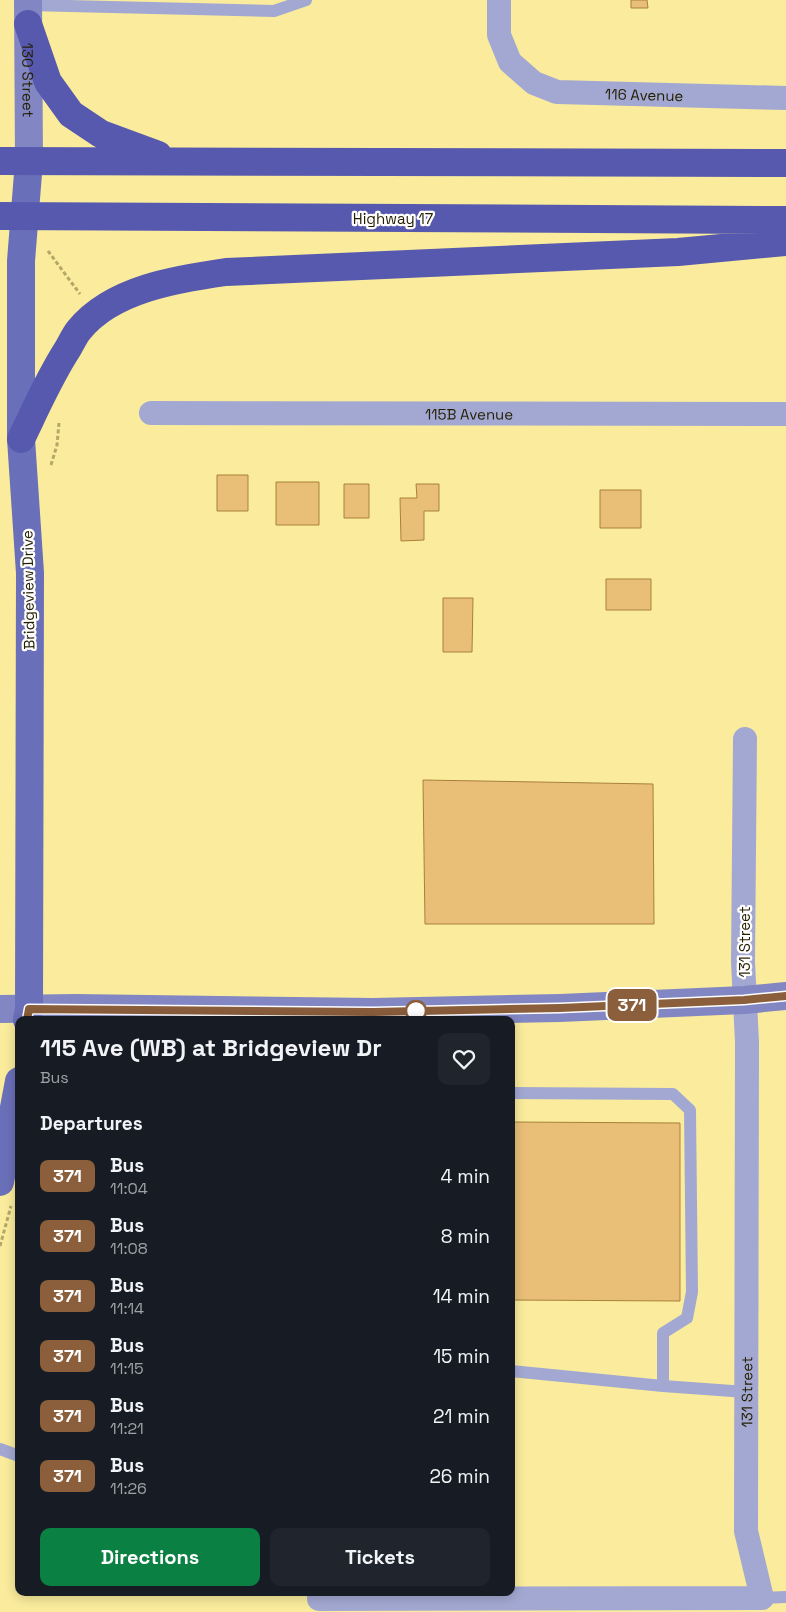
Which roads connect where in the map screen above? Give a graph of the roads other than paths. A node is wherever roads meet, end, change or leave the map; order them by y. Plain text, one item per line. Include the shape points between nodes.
1 (306, 0) edge
2 (499, 0) edge
3 (28, 10) edge
4 (786, 98) edge
5 (0, 161) edge
6 (29, 161) junction
7 (175, 161) junction
8 (786, 163) edge
9 (0, 175) edge
10 (12, 216) edge
11 (786, 220) edge
12 (786, 242) edge
13 (150, 413) dead end
14 (786, 414) edge
15 (22, 439) junction
16 (745, 739) dead end
17 (786, 996) edge
18 (744, 1000) junction
19 (0, 1009) edge
20 (28, 1014) edge
21 (500, 1015) edge
22 (346, 1016) edge
23 (515, 1093) edge
24 (15, 1115) edge
25 (6, 1193) edge
26 (515, 1371) edge
27 (663, 1386) junction
28 (746, 1392) junction
29 (0, 1449) edge
30 (15, 1455) edge
31 (320, 1596) edge
32 (786, 1597) edge
33 (762, 1598) junction
34 (351, 1606) edge

1 - 3 lane via 274,11
2 - 4 street, 116 Avenue via 499,36 510,62 534,83 558,92
3 - 6 street, 130 Street
3 - 7 highway via 48,82 71,114 101,134
5 - 6 highway
6 - 7 highway
6 - 9 highway
6 - 10 main road, Bridgeview Drive
7 - 8 highway
10 - 11 highway, Highway 17
10 - 15 main road, Bridgeview Drive via 21,251
12 - 15 highway via 678,252 226,272 160,284 115,302 79,330 51,374
13 - 14 street, 115B Avenue
15 - 20 main road, Bridgeview Drive via 30,573
16 - 18 street, 131 Street
17 - 18 street
18 - 21 street
18 - 28 street, 131 Street via 747,1042
19 - 20 street
20 - 22 street
21 - 22 street
23 - 27 lane via 673,1094 690,1110 692,1292 687,1318 663,1333
24 - 25 main road
26 - 27 lane
27 - 28 lane
28 - 33 street, 131 Street via 746,1530
29 - 30 lane
31 - 34 street
32 - 33 lane
33 - 34 street

